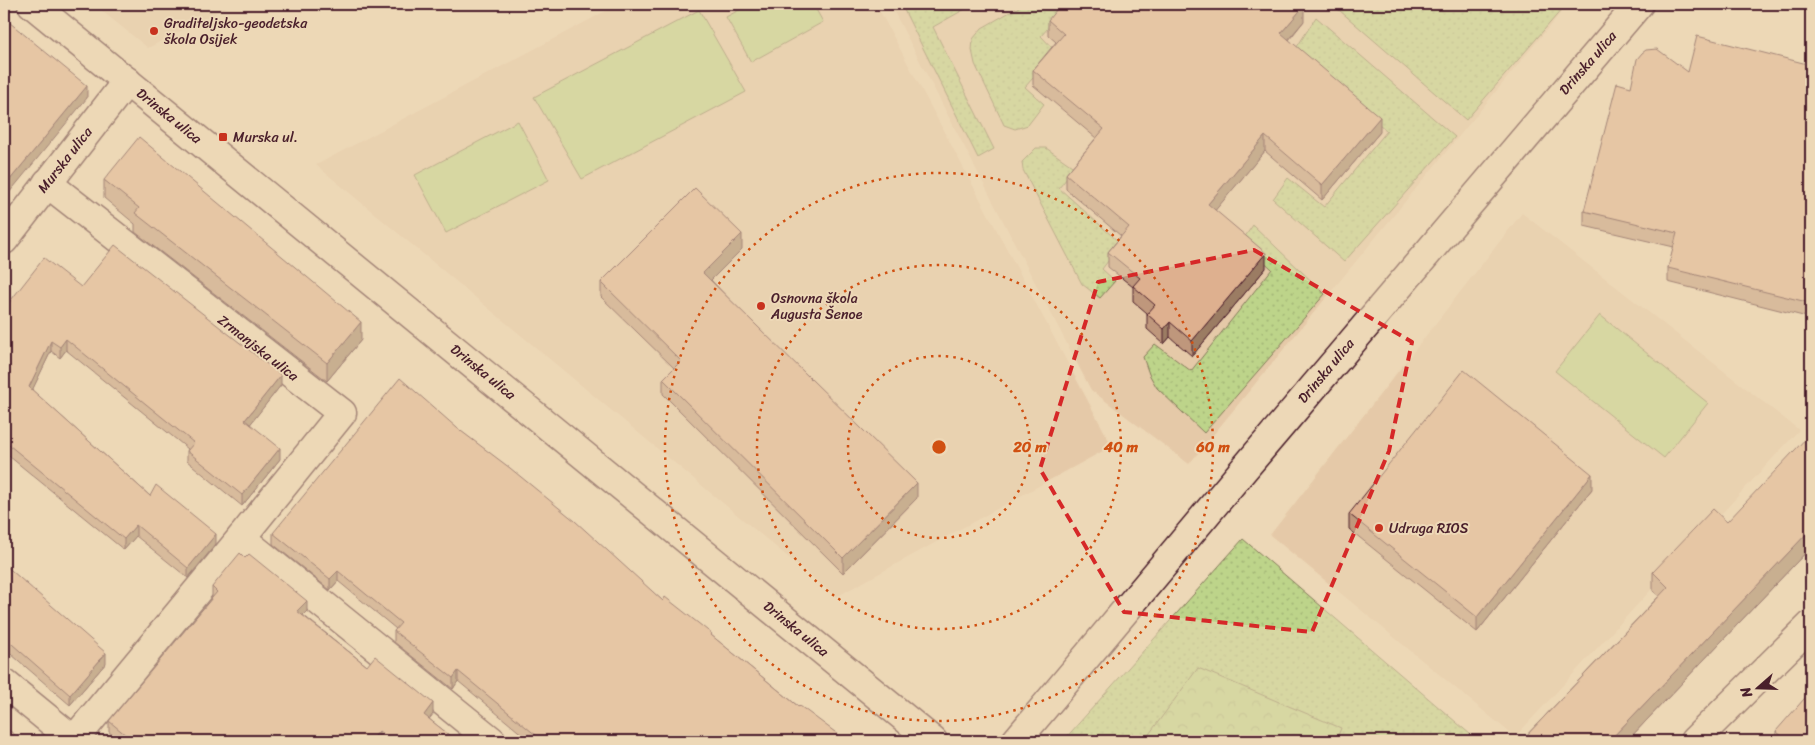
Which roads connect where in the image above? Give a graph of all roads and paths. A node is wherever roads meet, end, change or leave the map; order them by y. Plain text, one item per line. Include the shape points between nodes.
1 (32, 4) edge
2 (1639, 4) edge
3 (127, 82) junction
4 (47, 183) junction
5 (4, 240) edge
6 (241, 538) junction
7 (1811, 625) edge
8 (4, 684) edge
9 (74, 741) edge
10 (492, 741) edge
11 (933, 741) edge
12 (1016, 741) edge
13 (1694, 741) edge

1 - 3 street, Drinska ulica
2 - 12 street, Drinska ulica
3 - 4 street, Murska ulica
3 - 11 street, Drinska ulica
4 - 5 street, Murska ulica
4 - 6 street, Zrmanjska ulica via 342,413
6 - 9 street, Zrmanjska ulica
6 - 10 street
7 - 13 street
8 - 9 street

